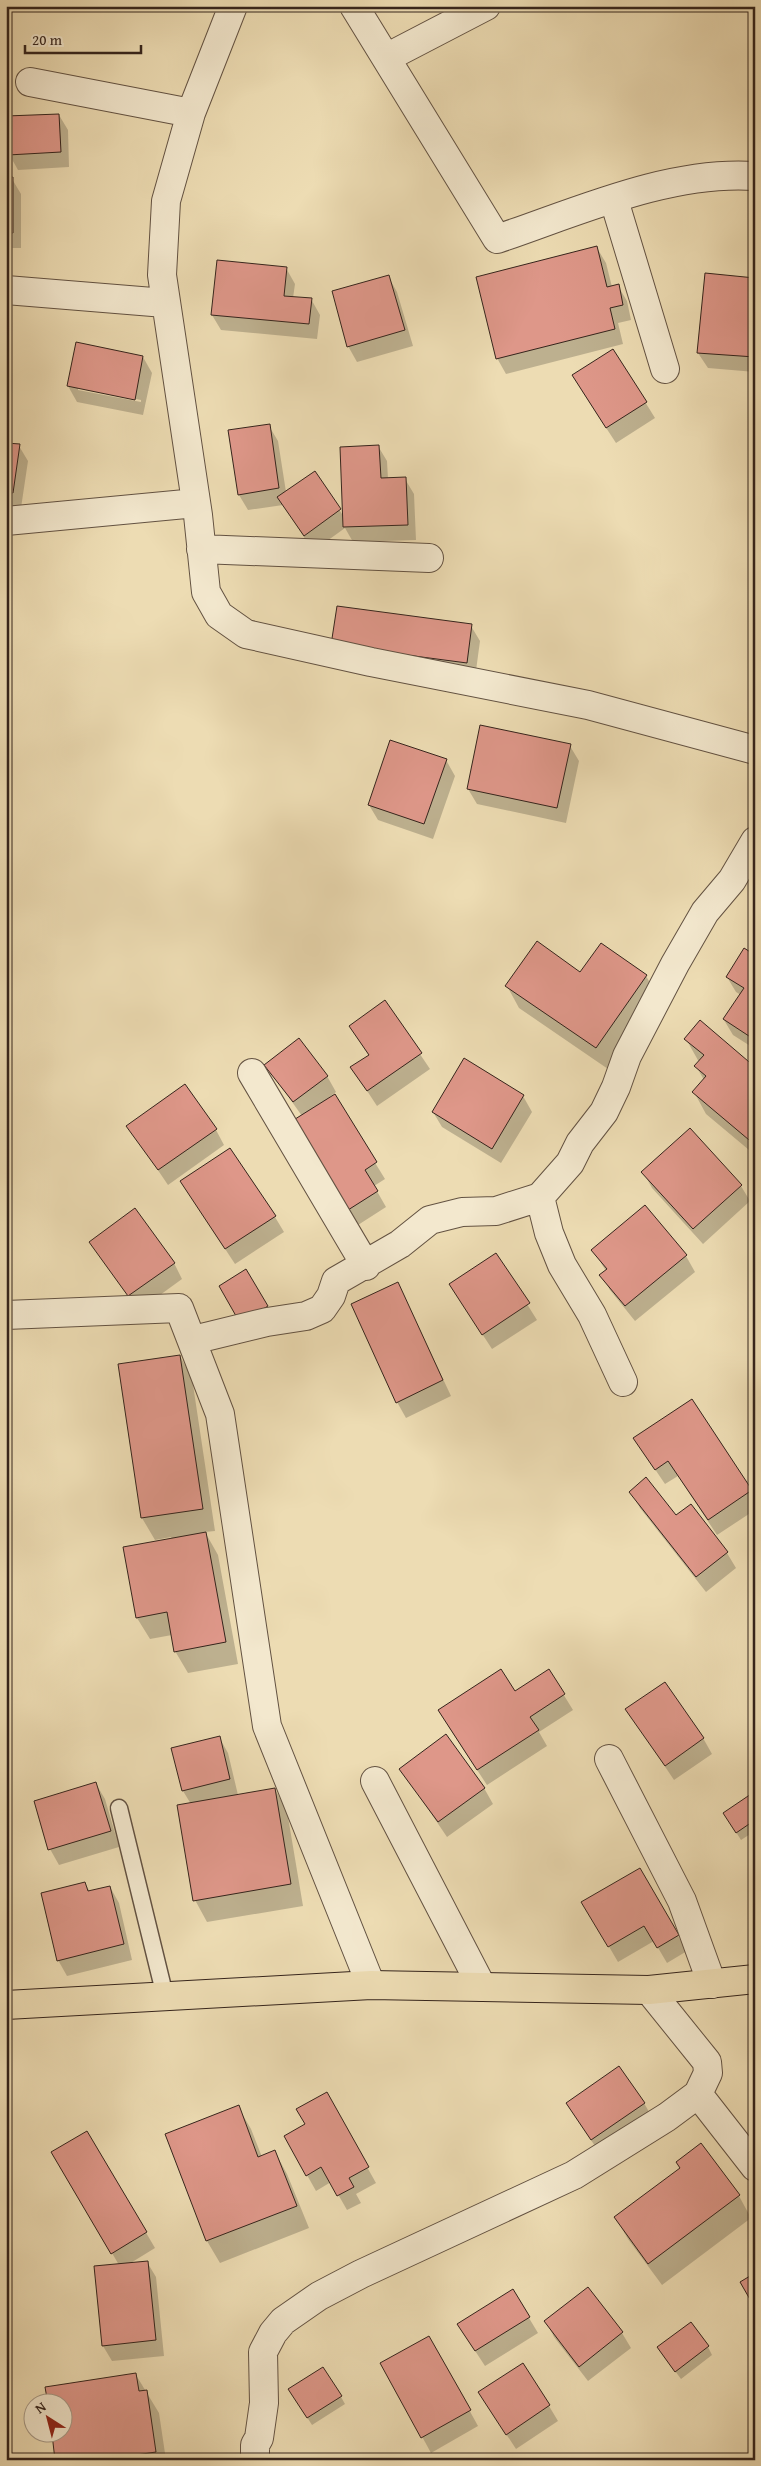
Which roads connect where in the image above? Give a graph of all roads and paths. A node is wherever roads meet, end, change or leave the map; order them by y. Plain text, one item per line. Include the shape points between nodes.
1 (233, 6) edge
2 (354, 6) edge
3 (486, 6) edge
4 (386, 58) junction
5 (30, 82) dead end
6 (192, 113) junction
7 (755, 176) edge
8 (614, 200) junction
9 (6, 290) edge
10 (166, 303) junction
11 (665, 369) dead end
12 (196, 503) junction
13 (6, 521) edge
14 (201, 549) junction
15 (429, 558) dead end
16 (755, 750) edge
17 (755, 841) edge
18 (252, 1073) dead end
19 (540, 1197) junction
20 (366, 1266) junction
21 (6, 1315) edge
22 (192, 1340) junction
23 (623, 1382) dead end
24 (609, 1759) dead end
25 (375, 1781) dead end
26 (120, 1808) dead end
27 (755, 1979) edge
28 (712, 1984) junction
29 (371, 1985) junction
30 (482, 1987) junction
31 (649, 1990) junction
32 (165, 1996) junction
33 (6, 2004) edge
34 (698, 2094) junction
35 (755, 2167) edge
36 (255, 2460) edge

1 - 6 street
2 - 4 street
3 - 4 street
4 - 8 street via 497,239
5 - 6 street
6 - 10 street via 166,201 162,275
7 - 8 street via 667,182
8 - 11 street
9 - 10 street
10 - 12 street
12 - 13 street
12 - 14 street
14 - 15 street
14 - 16 street via 206,592 211,602 219,614 246,634 588,705
17 - 19 street via 732,880 705,912 675,964 627,1056 604,1112 570,1162
18 - 20 street
19 - 20 street via 496,1211 462,1212 430,1220
19 - 23 street via 549,1233 562,1265 592,1315
20 - 22 street via 336,1281 322,1309 306,1316
21 - 22 street via 179,1308
22 - 29 street via 220,1414 267,1726
24 - 28 street via 682,1901
25 - 30 street
26 - 32 lane
27 - 28 main road
28 - 31 main road
29 - 30 main road
29 - 32 main road
30 - 31 main road
31 - 34 street via 707,2062 708,2073
32 - 33 main road
34 - 35 street
34 - 36 street via 574,2175 361,2274 283,2321 263,2352 264,2403

